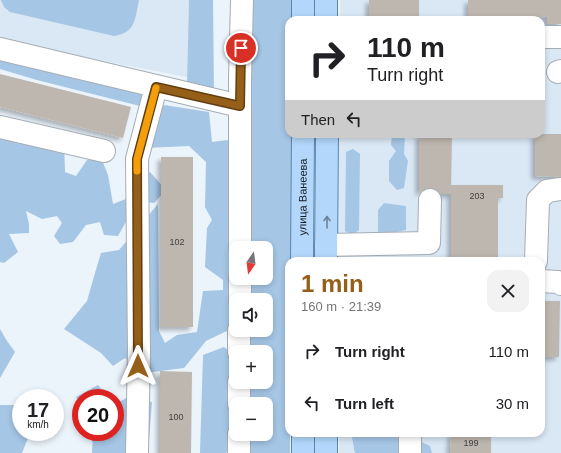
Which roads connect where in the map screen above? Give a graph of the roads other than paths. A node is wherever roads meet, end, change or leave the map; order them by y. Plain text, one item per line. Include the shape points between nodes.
1 (242, 0) edge
2 (303, 0) edge
3 (326, 0) edge
4 (303, 16) edge
5 (326, 16) edge
6 (545, 37) edge
7 (561, 37) edge
8 (0, 49) edge
9 (156, 87) junction
10 (240, 106) junction
11 (0, 127) edge
12 (303, 138) edge
13 (327, 138) edge
14 (104, 151) dead end
15 (561, 189) edge
16 (430, 200) dead end
17 (240, 241) edge
18 (326, 253) edge
19 (302, 257) edge
20 (536, 257) edge
21 (545, 281) edge
22 (561, 284) edge
23 (303, 437) edge
24 (326, 437) edge
25 (410, 437) edge
26 (239, 441) edge
27 (137, 453) edge
28 (239, 453) edge
29 (303, 453) edge
30 (326, 453) edge
31 (410, 453) edge

1 - 10 street
2 - 4 main road
3 - 5 main road
6 - 7 street
8 - 9 street
9 - 10 street
9 - 27 street via 137,159
10 - 17 street
11 - 14 street
12 - 19 main road, улица Ванеева
18 -> 13 main road
15 - 20 street via 547,191 538,200
16 - 18 street via 429,243
21 - 22 street
23 - 29 main road
24 - 30 main road
25 - 31 street
26 - 28 street

